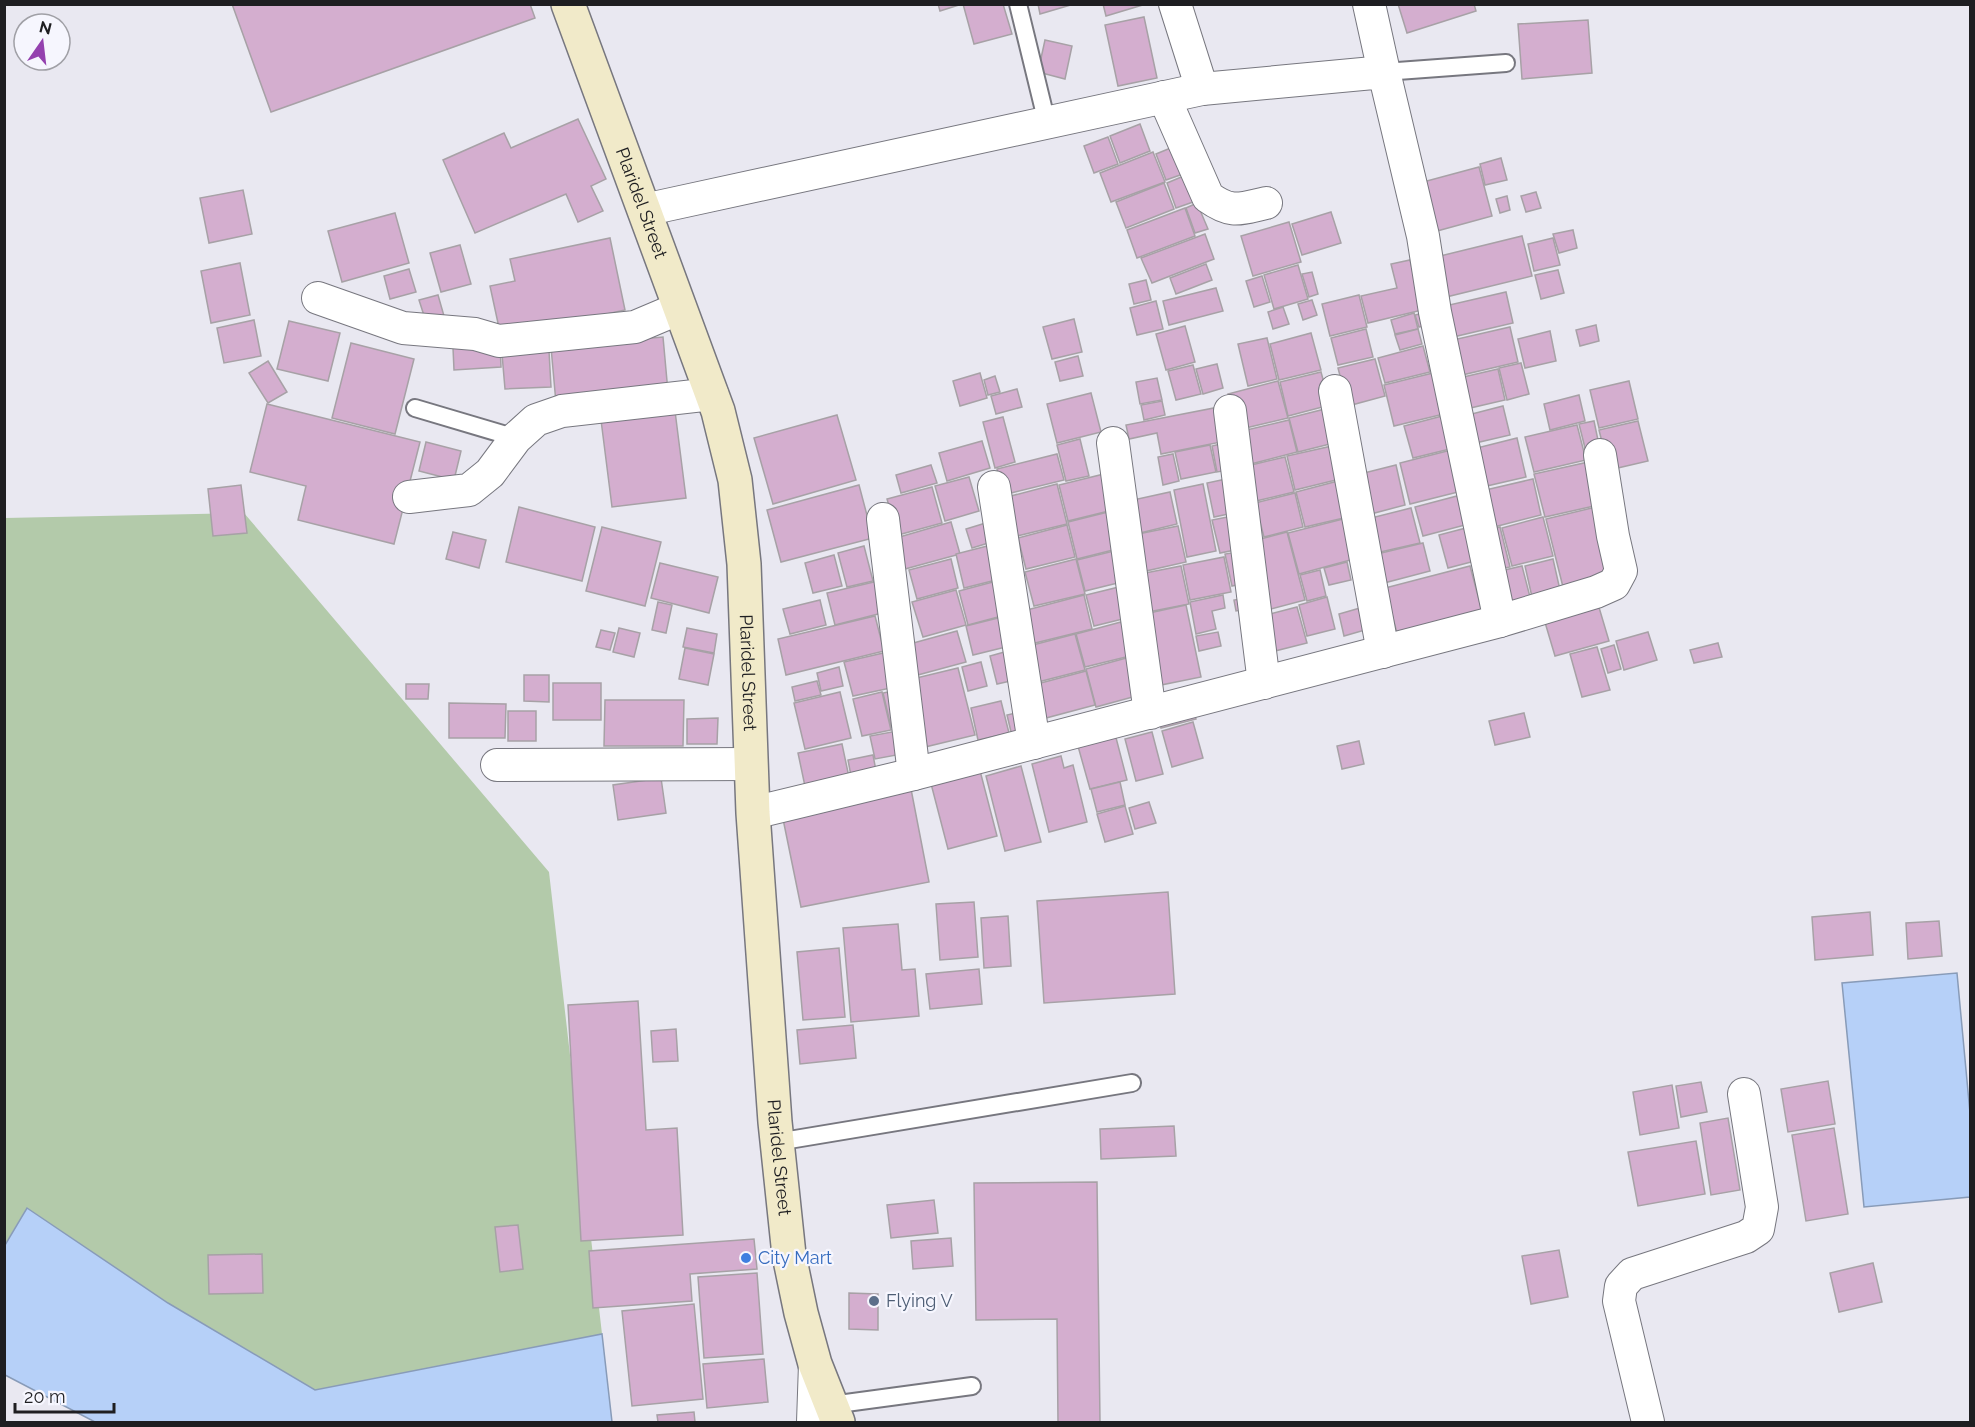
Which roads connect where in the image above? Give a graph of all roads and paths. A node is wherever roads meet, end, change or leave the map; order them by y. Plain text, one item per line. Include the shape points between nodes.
1 (568, 4) edge
2 (1018, 4) edge
3 (1175, 4) edge
4 (1369, 4) edge
5 (1506, 63) dead end
6 (1384, 72) junction
7 (1202, 89) junction
8 (1164, 97) junction
9 (1047, 123) junction
10 (1266, 203) dead end
11 (644, 210) junction
12 (318, 298) dead end
13 (680, 308) junction
14 (1335, 392) dead end
15 (712, 394) junction
16 (415, 408) dead end
17 (1230, 411) dead end
18 (516, 438) junction
19 (1113, 443) dead end
20 (1600, 454) dead end
21 (994, 487) dead end
22 (409, 497) dead end
23 (883, 519) dead end
24 (1500, 621) junction
25 (1383, 652) junction
26 (1264, 683) junction
27 (1150, 713) junction
28 (1034, 743) junction
29 (751, 764) junction
30 (497, 765) dead end
31 (914, 774) junction
32 (753, 813) junction
33 (1132, 1083) dead end
34 (1744, 1094) dead end
35 (777, 1142) junction
36 (972, 1386) dead end
37 (828, 1417) edge
38 (1648, 1422) edge

1 - 11 street, Plaridel Street
2 - 9 lane
3 - 7 street
4 - 6 street
5 - 6 lane
6 - 7 street
6 - 24 street via 1423,236 1435,312
7 - 8 street
8 - 9 street
8 - 10 street via 1208,197 1219,206 1236,210
9 - 11 street
11 - 13 street, Plaridel Street
12 - 13 street via 403,328 475,334 499,341 635,327
13 - 15 street, Plaridel Street
14 - 25 street
15 - 18 street via 562,411 536,420
15 - 29 street, Plaridel Street via 738,501
16 - 18 lane
17 - 26 street
18 - 22 street via 490,473 469,490
19 - 27 street
20 - 24 street via 1622,571 1614,584 1596,592
21 - 28 street
23 - 31 street
24 - 25 street
25 - 26 street
26 - 27 street
27 - 28 street
28 - 31 street
29 - 30 street
29 - 32 street, Plaridel Street
31 - 32 street
32 - 35 street, Plaridel Street
33 - 35 lane
34 - 38 street via 1762,1207 1758,1228 1746,1237 1632,1274 1621,1286 1619,1301
35 - 37 street, Plaridel Street via 789,1255
36 - 37 lane

